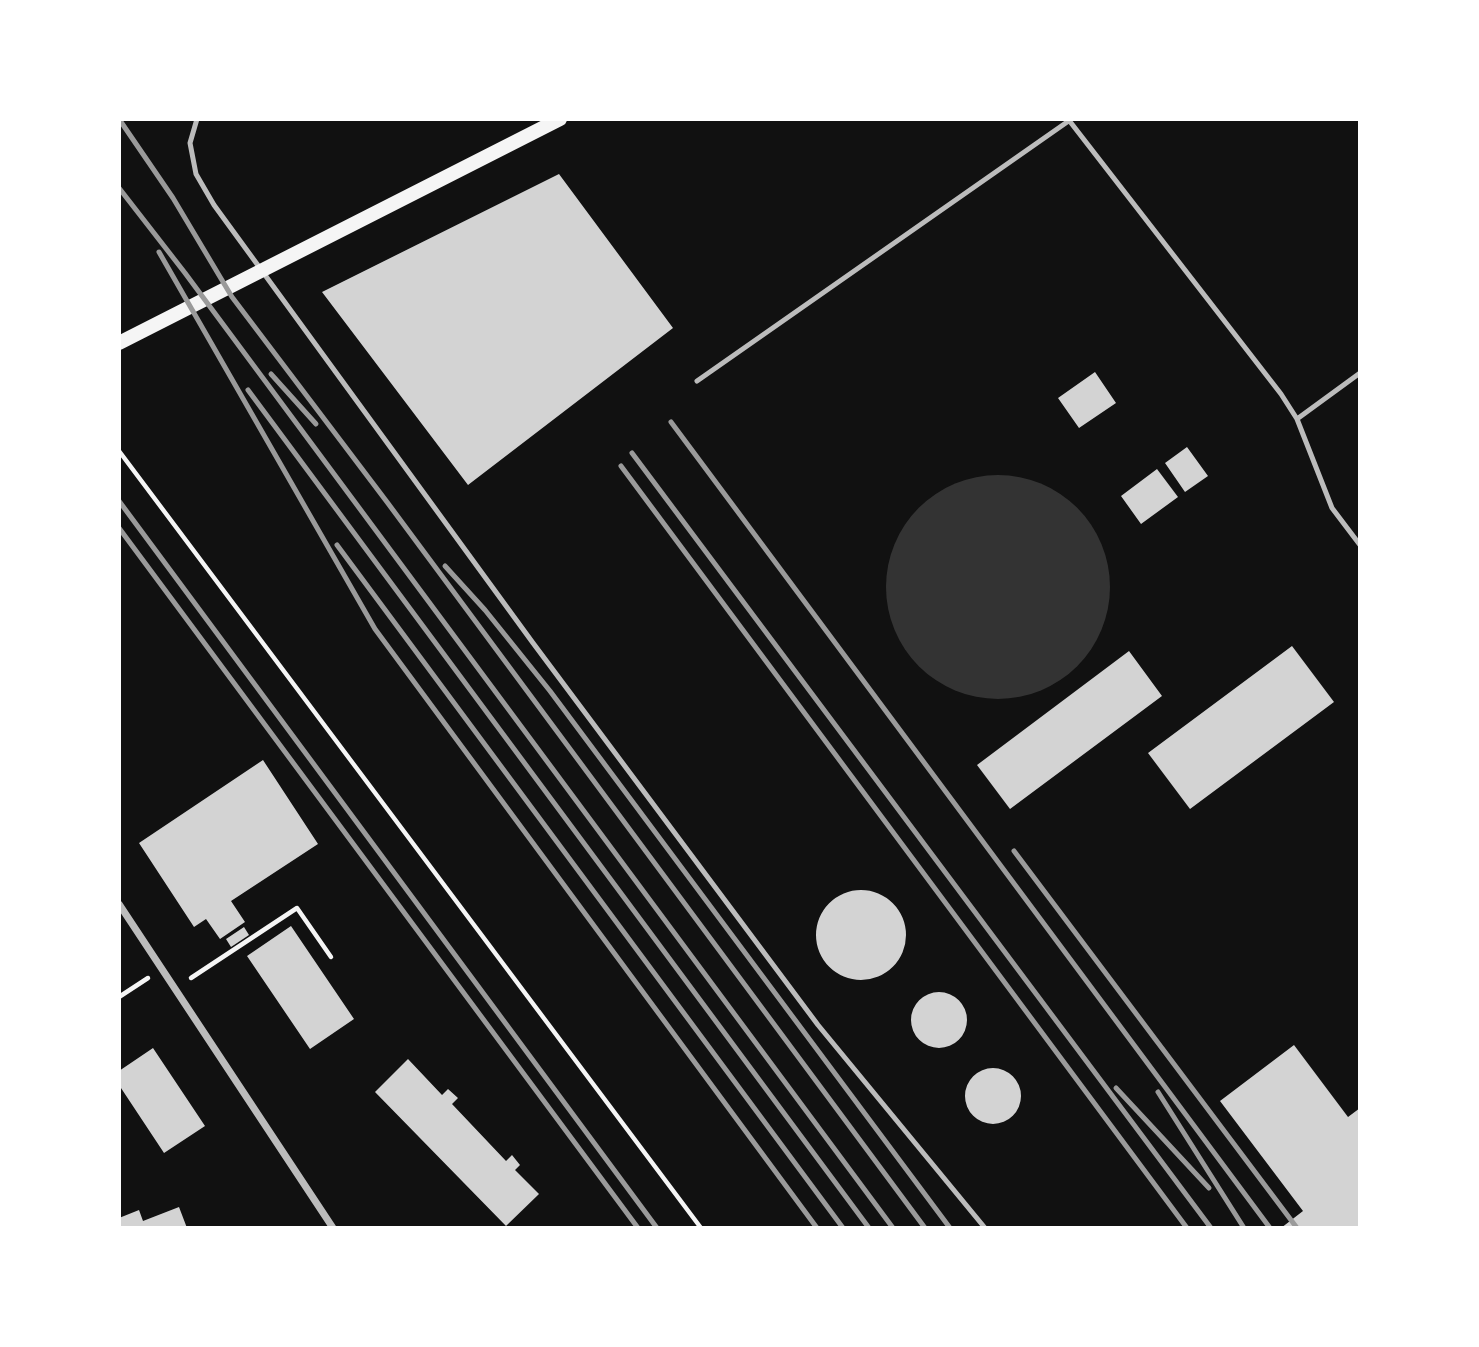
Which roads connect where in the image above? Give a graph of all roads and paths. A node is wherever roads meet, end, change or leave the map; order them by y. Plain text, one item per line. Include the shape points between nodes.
1 (197, 119) edge
2 (560, 119) edge
3 (1069, 119) edge
4 (119, 343) edge
5 (1360, 373) edge
6 (696, 381) dead end
7 (1297, 419) junction
8 (119, 451) edge
9 (1360, 545) edge
10 (119, 904) edge
11 (331, 957) dead end
12 (162, 969) junction
13 (191, 978) dead end
14 (119, 997) edge
15 (333, 1228) edge
16 (701, 1228) edge
17 (985, 1228) edge

1 - 17 lane via 190,143 196,174 214,205 818,1025
2 - 4 main road
3 - 6 lane
3 - 7 lane
5 - 7 lane
7 - 9 lane via 1332,508
8 - 16 path
10 - 12 street
11 - 13 path via 297,908
12 - 14 path
12 - 15 street

